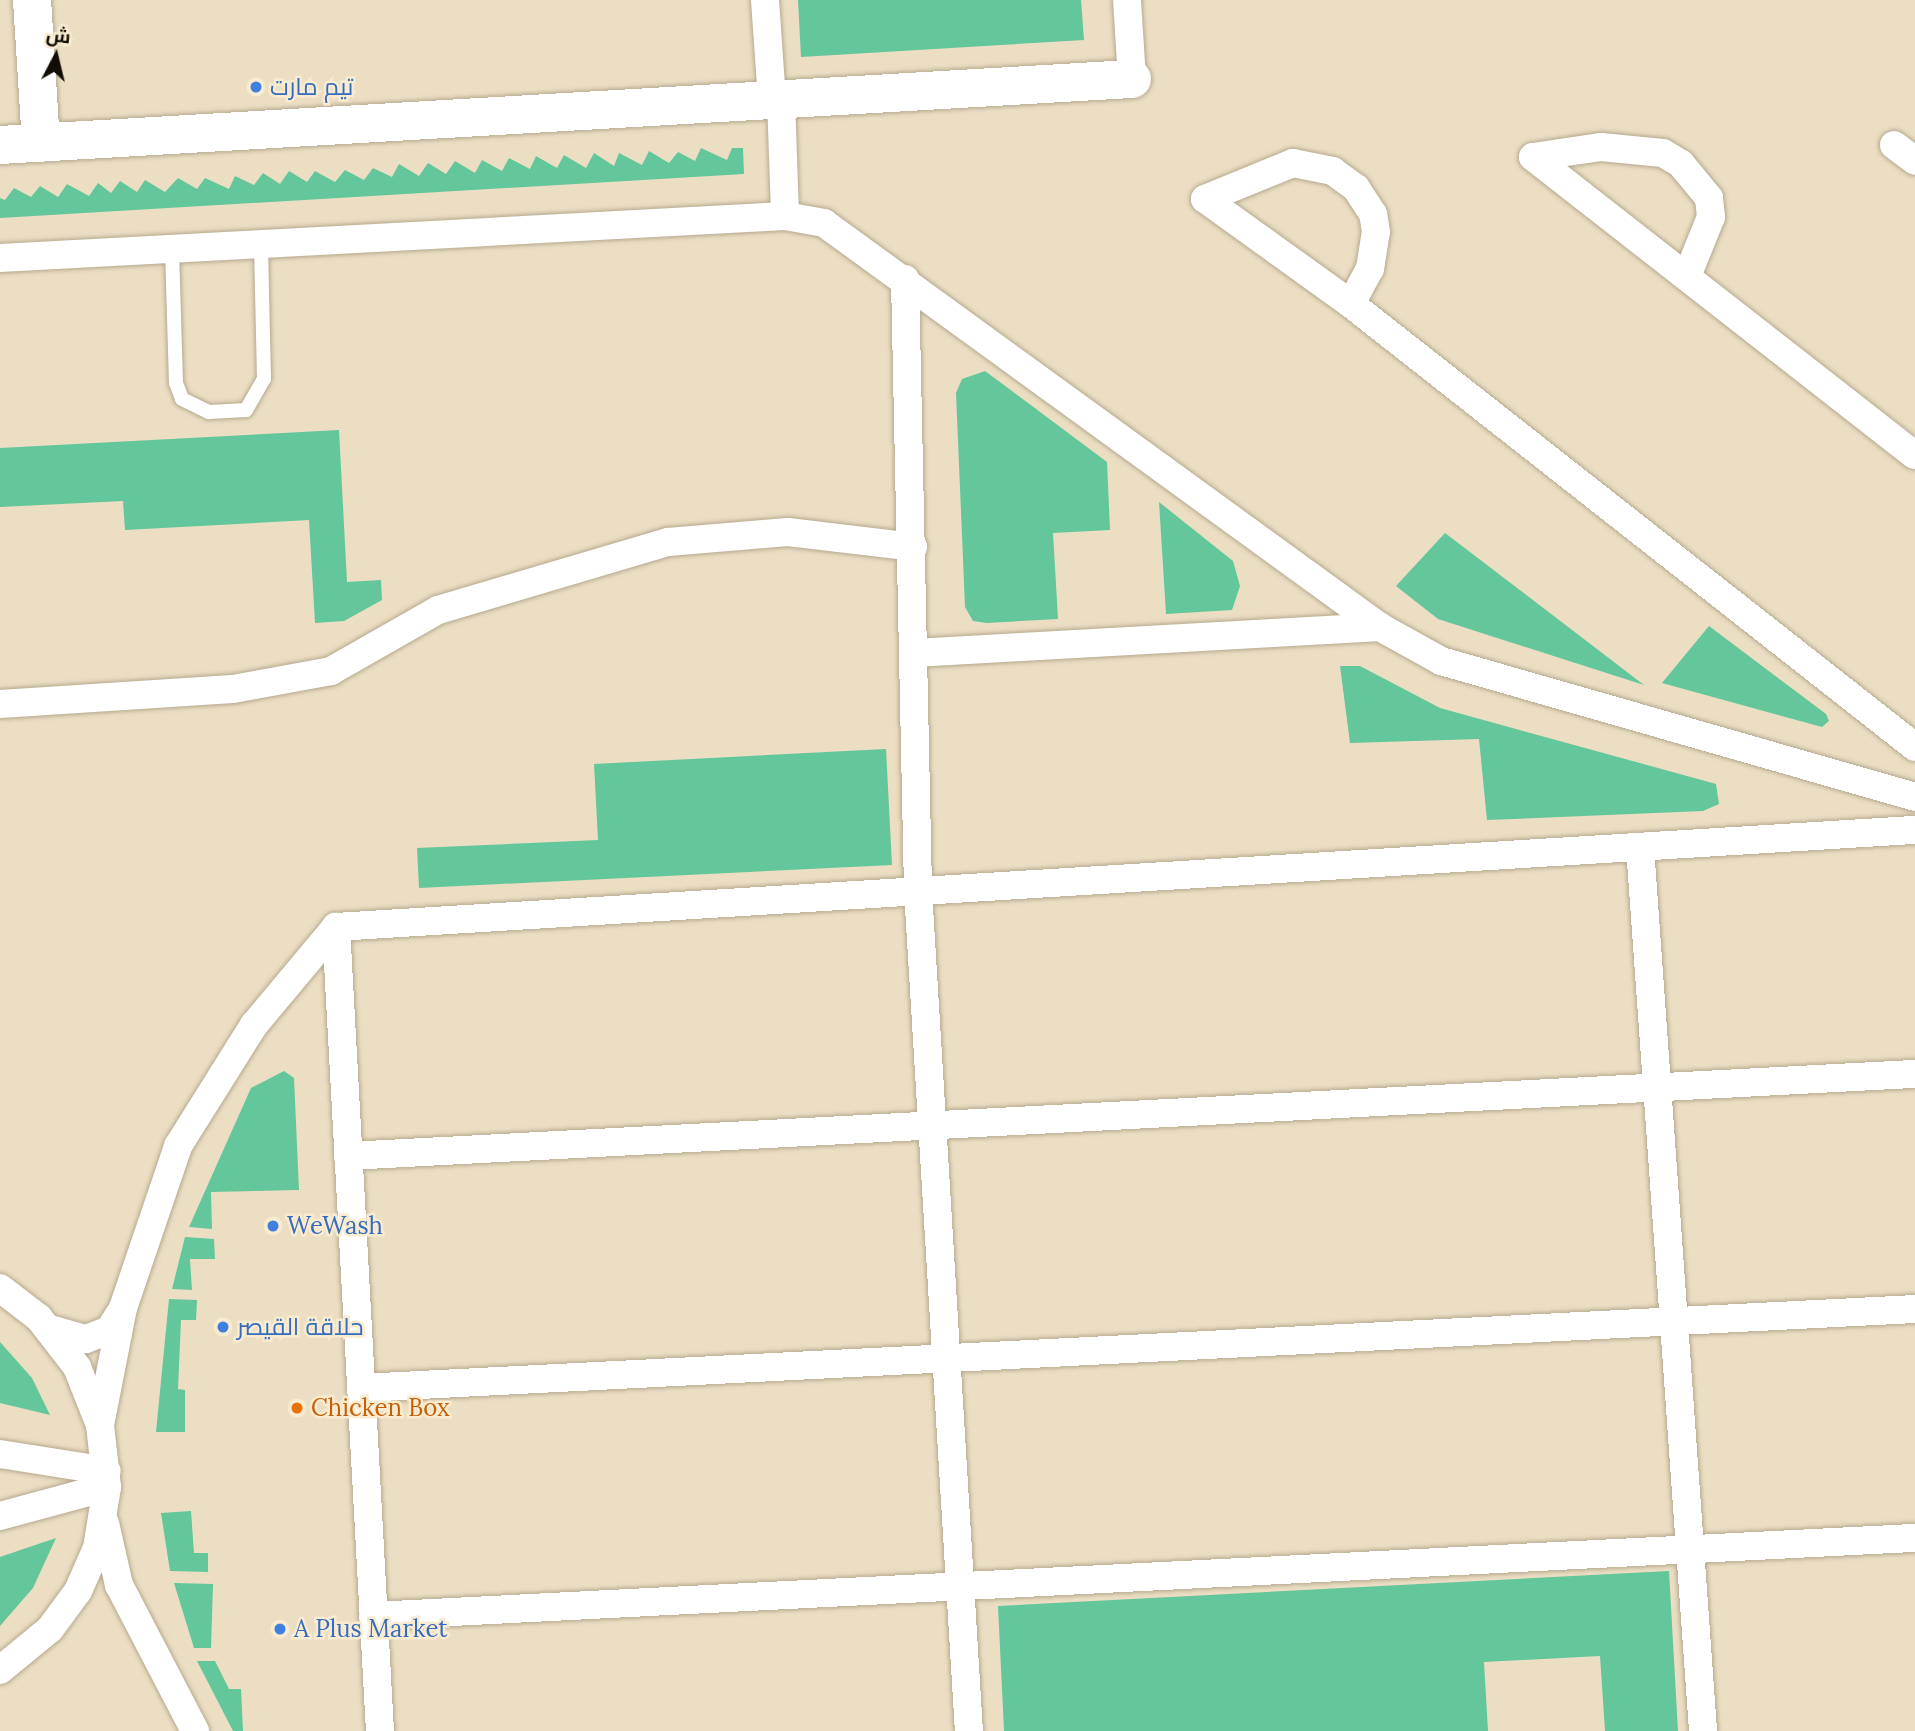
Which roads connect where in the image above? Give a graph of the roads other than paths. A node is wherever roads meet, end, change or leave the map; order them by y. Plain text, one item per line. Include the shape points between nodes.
1 (32, 0) edge
2 (765, 0) edge
3 (1127, 0) edge
4 (1132, 79) joint
5 (776, 99) junction
6 (1915, 141) edge
7 (41, 143) junction
8 (0, 145) edge
9 (1915, 161) edge
10 (785, 216) junction
11 (261, 244) junction
12 (172, 249) junction
13 (0, 258) edge
14 (1686, 276) junction
15 (905, 279) junction
16 (1351, 304) junction
17 (1915, 455) edge
18 (914, 547) junction
19 (1380, 628) junction
20 (914, 653) junction
21 (0, 704) edge
22 (1915, 747) edge
23 (1915, 797) edge
24 (1915, 830) edge
25 (1640, 847) junction
26 (918, 891) junction
27 (336, 927) junction
28 (1915, 1074) edge
29 (1655, 1088) junction
30 (931, 1125) junction
31 (348, 1156) junction
32 (0, 1288) edge
33 (123, 1308) junction
34 (1915, 1309) edge
35 (1671, 1321) junction
36 (50, 1329) junction
37 (946, 1358) junction
38 (361, 1388) junction
39 (100, 1424) junction
40 (0, 1454) edge
41 (107, 1479) junction
42 (0, 1516) edge
43 (104, 1517) junction
44 (1915, 1538) edge
45 (1691, 1549) junction
46 (960, 1587) junction
47 (65, 1610) junction
48 (373, 1616) junction
49 (135, 1621) junction
50 (0, 1670) edge
51 (195, 1731) edge
52 (380, 1731) edge
53 (969, 1731) edge
54 (1703, 1731) edge

1 - 7 street
2 - 5 street
3 - 4 street
4 - 5 street
5 - 7 street
5 - 10 street
6 - 9 street via 1894,145
7 - 8 street
10 - 11 street
10 - 15 street via 843,232
11 - 12 street
11 - 12 lane via 264,379 246,410 209,412 182,399 176,383
12 - 13 street
14 - 14 street via 1577,191 1533,157 1601,147 1663,153 1681,164 1709,198 1711,217
14 - 17 street
15 - 18 street
15 - 19 street
16 - 16 street via 1370,269 1376,232 1373,214 1356,188 1333,171 1293,163 1205,199
16 - 22 street
18 - 20 street
18 - 21 street via 788,533 668,542 438,610 331,671 233,689
19 - 20 street
19 - 23 street via 1441,661
20 - 26 street
24 - 25 street
25 - 26 street
25 - 29 street
26 - 27 street
26 - 30 street
27 - 31 street
27 - 33 street via 254,1025 178,1146
28 - 29 street
29 - 30 street
29 - 35 street
30 - 31 street
30 - 37 street
31 - 38 street
32 - 36 street
33 - 36 street via 98,1336 74,1339
33 - 39 street
34 - 35 street
35 - 37 street
35 - 45 street
36 - 39 street via 84,1381
37 - 38 street
37 - 46 street
38 - 48 street
39 - 41 street
40 - 41 street
41 - 42 street
41 - 43 street
43 - 47 street via 85,1577
43 - 49 street via 119,1585
44 - 45 street
45 - 46 street
45 - 54 street
46 - 48 street
46 - 53 street
47 - 49 street via 86,1597 110,1597
47 - 50 street
48 - 52 street
49 - 51 street

